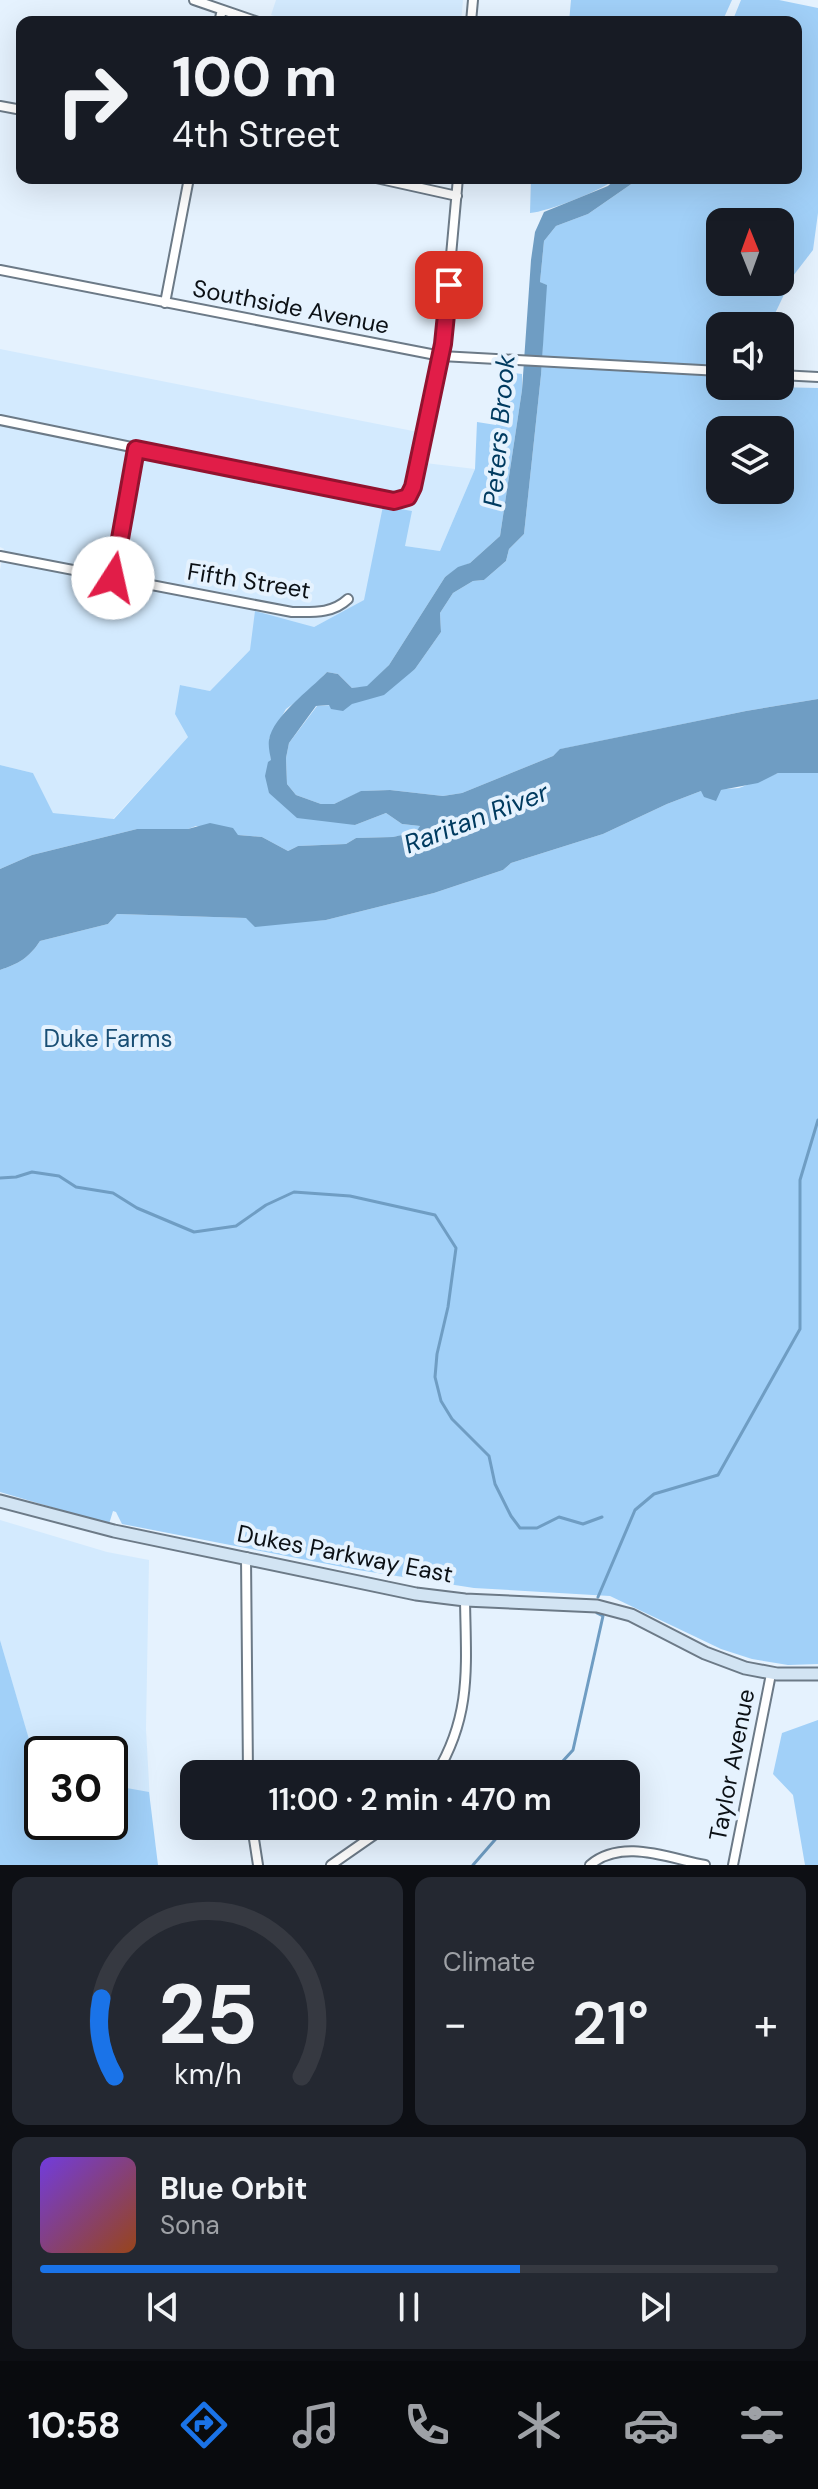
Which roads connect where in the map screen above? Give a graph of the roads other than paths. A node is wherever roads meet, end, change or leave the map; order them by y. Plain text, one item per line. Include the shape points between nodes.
1 (194, 0) edge
2 (222, 10) junction
3 (220, 16) edge
4 (240, 16) edge
5 (188, 184) edge
6 (403, 184) edge
7 (458, 184) edge
8 (457, 196) junction
9 (0, 270) edge
10 (165, 303) junction
11 (441, 356) junction
12 (706, 370) edge
13 (794, 376) edge
14 (818, 377) edge
15 (0, 420) edge
16 (136, 449) junction
17 (0, 556) edge
18 (113, 578) junction
19 (348, 599) dead end
20 (0, 1501) edge
21 (246, 1557) junction
22 (465, 1600) junction
23 (771, 1674) junction
24 (818, 1674) edge
25 (248, 1760) edge
26 (444, 1760) edge
27 (254, 1840) edge
28 (367, 1840) edge
29 (258, 1865) edge
30 (331, 1865) edge
31 (590, 1865) edge
32 (705, 1865) edge
33 (733, 1865) edge

1 - 2 street
2 - 3 street
2 - 4 street
5 - 10 street
6 - 8 street
7 - 8 street
8 - 11 street
9 - 10 street, Southside Avenue
10 - 11 street, Southside Avenue
11 - 12 street, Southside Avenue
11 - 16 street via 413,487 404,500
13 - 14 street
15 - 16 street
16 - 18 street
17 - 18 street, Fifth Street
18 - 19 street, Fifth Street via 292,612 326,612
20 - 21 street, Dukes Parkway East
21 - 22 street, Dukes Parkway East
21 - 25 street
22 - 23 street, Dukes Parkway East via 614,1610 729,1663
22 - 26 street via 466,1694
23 - 24 street, Dukes Parkway East
23 - 33 street, Taylor Avenue
27 - 29 street
28 - 30 street
31 - 32 street via 620,1850

